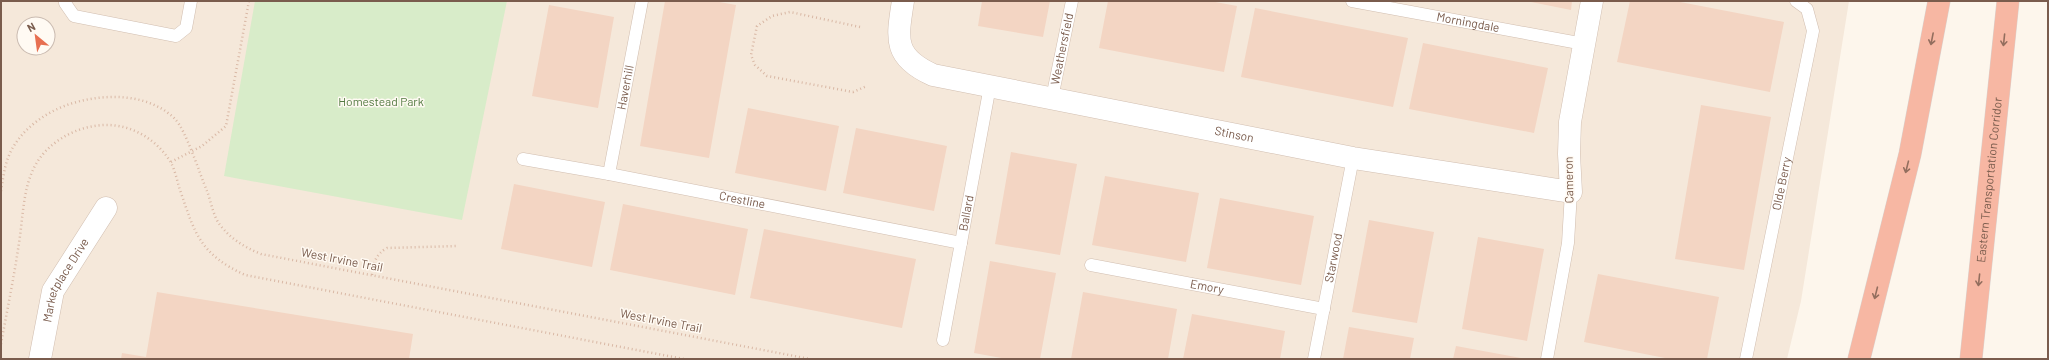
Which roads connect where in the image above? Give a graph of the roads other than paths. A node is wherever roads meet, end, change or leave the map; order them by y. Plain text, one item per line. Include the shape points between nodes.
1 (65, 1) edge
2 (191, 1) edge
3 (642, 1) edge
4 (903, 1) edge
5 (1072, 1) edge
6 (1352, 1) edge
7 (1592, 1) edge
8 (1796, 1) edge
9 (1939, 1) edge
10 (2008, 1) edge
11 (1584, 44) junction
12 (990, 86) junction
13 (1052, 98) junction
14 (1353, 158) junction
15 (523, 159) dead end
16 (609, 174) junction
17 (1571, 192) junction
18 (106, 208) dead end
19 (961, 243) junction
20 (1091, 265) dead end
21 (1324, 309) junction
22 (943, 340) dead end
23 (40, 359) edge
24 (1314, 359) edge
25 (1547, 359) edge
26 (1746, 359) edge
27 (1859, 359) edge
28 (1971, 359) edge

1 - 2 lane via 74,16 176,36 186,28
3 - 16 lane, Haverhill
4 - 12 street, Stinson via 898,40 916,67 933,75
5 - 13 lane, Weathersfield
6 - 11 lane, Morningdale
7 - 11 street, Cameron
8 - 26 lane, Olde Berry via 1807,9 1813,31
9 -> 27 highway via 1910,154
10 -> 28 highway, Eastern Transportation Corridor
11 - 17 street, Cameron via 1570,122 1568,154
12 - 13 street, Stinson
12 - 19 lane, Ballard
13 - 14 street, Stinson
14 - 17 street, Stinson
14 - 21 lane, Starwood
15 - 16 lane, Crestline
16 - 19 lane, Crestline
17 - 25 lane, Cameron via 1568,243
18 - 23 street, Marketplace Drive via 53,291
19 - 22 lane, Ballard
20 - 21 lane, Emory
21 - 24 lane, Starwood

